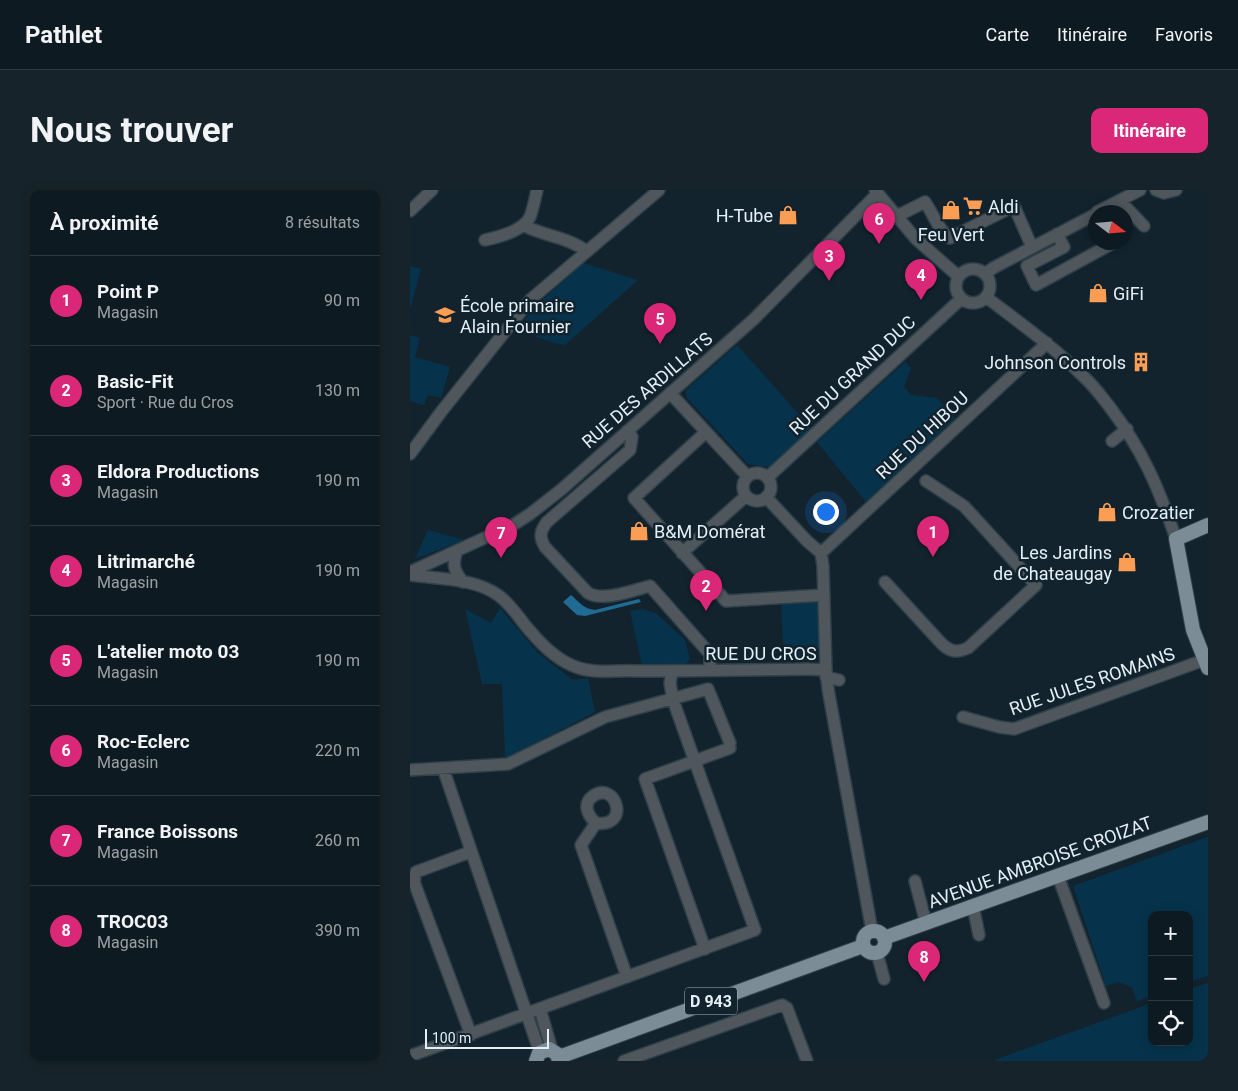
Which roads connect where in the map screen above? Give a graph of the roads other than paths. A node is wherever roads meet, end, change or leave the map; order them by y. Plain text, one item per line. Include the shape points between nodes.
1 (432, 190) edge
2 (537, 190) edge
3 (660, 190) edge
4 (1140, 190) edge
5 (1156, 190) edge
6 (1176, 190) edge
7 (876, 192) edge
8 (1120, 201) junction
9 (1112, 205) edge
10 (410, 211) edge
11 (896, 216) junction
12 (1088, 217) edge
13 (523, 225) junction
14 (1144, 226) dead end
15 (1056, 234) junction
16 (485, 240) dead end
17 (1032, 247) junction
18 (1099, 250) edge
19 (586, 251) junction
20 (1020, 253) junction
21 (1027, 266) junction
22 (985, 274) junction
23 (958, 276) junction
24 (986, 297) junction
25 (961, 299) junction
26 (1047, 344) junction
27 (670, 393) junction
28 (1127, 430) junction
29 (627, 431) junction
30 (706, 432) junction
31 (1112, 441) dead end
32 (410, 454) edge
33 (747, 476) junction
34 (768, 477) junction
35 (926, 481) dead end
36 (746, 496) junction
37 (766, 497) junction
38 (1208, 525) edge
39 (1176, 539) junction
40 (457, 551) junction
41 (682, 553) junction
42 (821, 553) junction
43 (410, 574) edge
44 (463, 582) junction
45 (885, 582) dead end
46 (824, 595) junction
47 (1206, 664) edge
48 (710, 670) junction
49 (672, 671) junction
50 (826, 673) junction
51 (840, 680) dead end
52 (673, 700) junction
53 (963, 717) dead end
54 (695, 760) junction
55 (443, 768) junction
56 (410, 770) edge
57 (1208, 822) edge
58 (596, 823) dead end
59 (470, 852) junction
60 (1058, 876) junction
61 (915, 881) dead end
62 (973, 906) junction
63 (926, 923) junction
64 (878, 935) junction
65 (979, 935) dead end
66 (863, 946) junction
67 (705, 949) junction
68 (877, 953) junction
69 (627, 977) junction
70 (884, 979) dead end
71 (1104, 1003) dead end
72 (540, 1009) junction
73 (528, 1014) junction
74 (471, 1034) junction
75 (410, 1056) edge
76 (549, 1056) edge
77 (624, 1061) edge
78 (808, 1061) edge

1 - 10 street
2 - 13 street via 529,218
3 - 19 street
4 - 8 street
5 - 6 street via 1164,193
7 - 11 street
7 - 27 street, RUE DES ARDILLATS via 767,307
8 - 9 street
8 - 14 street
11 - 17 street via 925,202 943,234 950,238 1014,206
11 - 23 street via 918,241
12 - 15 street
13 - 16 street
13 - 19 street
15 - 17 street
15 - 21 street via 1064,247
17 - 20 street
18 - 21 street via 1036,285
19 - 32 street via 530,300 481,368 441,412
20 - 21 street
20 - 22 street
22 - 23 street via 972,269
22 - 24 street via 990,285
23 - 25 street via 956,291
24 - 25 street via 976,303
24 - 26 street
25 - 34 street, RUE DU GRAND DUC
26 - 28 street via 1089,382
26 - 42 street, RUE DU HIBOU
27 - 29 street, RUE DES ARDILLATS
27 - 30 street
28 - 31 street
28 - 39 street via 1161,495
29 - 40 street, RUE DES ARDILLATS via 530,514
29 - 48 street via 632,437 630,450 547,522 542,528 541,539 593,596 608,596 650,586 710,654
30 - 33 street
30 - 41 street via 634,498
33 - 34 street via 755,472
33 - 36 street via 742,488
34 - 37 street via 771,490
35 - 45 street via 964,506 1036,585 968,648 956,652 942,644
36 - 37 street via 758,501
36 - 41 street
37 - 42 street
38 - 39 main road
39 - 47 main road via 1193,630
40 - 43 street, RUE DES ARDILLATS
40 - 44 street via 454,567
41 - 46 street via 726,601
42 - 46 street
43 - 44 street, RUE DU CROS
44 - 49 street, RUE DU CROS via 485,588 505,600 531,632 566,663 590,670
46 - 50 street
47 - 53 street, RUE JULES ROMAINS via 1014,729
48 - 49 street, RUE DU CROS
48 - 50 street, RUE DU CROS via 808,669
49 - 52 street
50 - 51 street
50 - 64 street, RUE DU CROS
52 - 54 street
52 - 54 street via 708,689 730,746
52 - 55 street via 605,717 508,764
54 - 67 street via 755,930
54 - 67 street via 645,778
55 - 56 street
55 - 59 street
57 - 60 main road, AVENUE AMBROISE CROIZAT
58 - 69 street via 581,845
59 - 73 street
59 - 74 street via 416,872 414,882
60 - 62 main road, AVENUE AMBROISE CROIZAT
60 - 71 street
61 - 63 street
62 - 63 main road, AVENUE AMBROISE CROIZAT
62 - 65 street
63 - 64 main road, AVENUE AMBROISE CROIZAT
64 - 66 main road via 864,936
64 - 68 main road via 883,949
66 - 68 main road via 870,953
66 - 76 main road, D 943
67 - 69 street
68 - 70 street
69 - 72 street
72 - 73 street
72 - 76 street
73 - 74 street
73 - 76 street
74 - 75 street
77 - 78 street via 782,1006 787,1008

